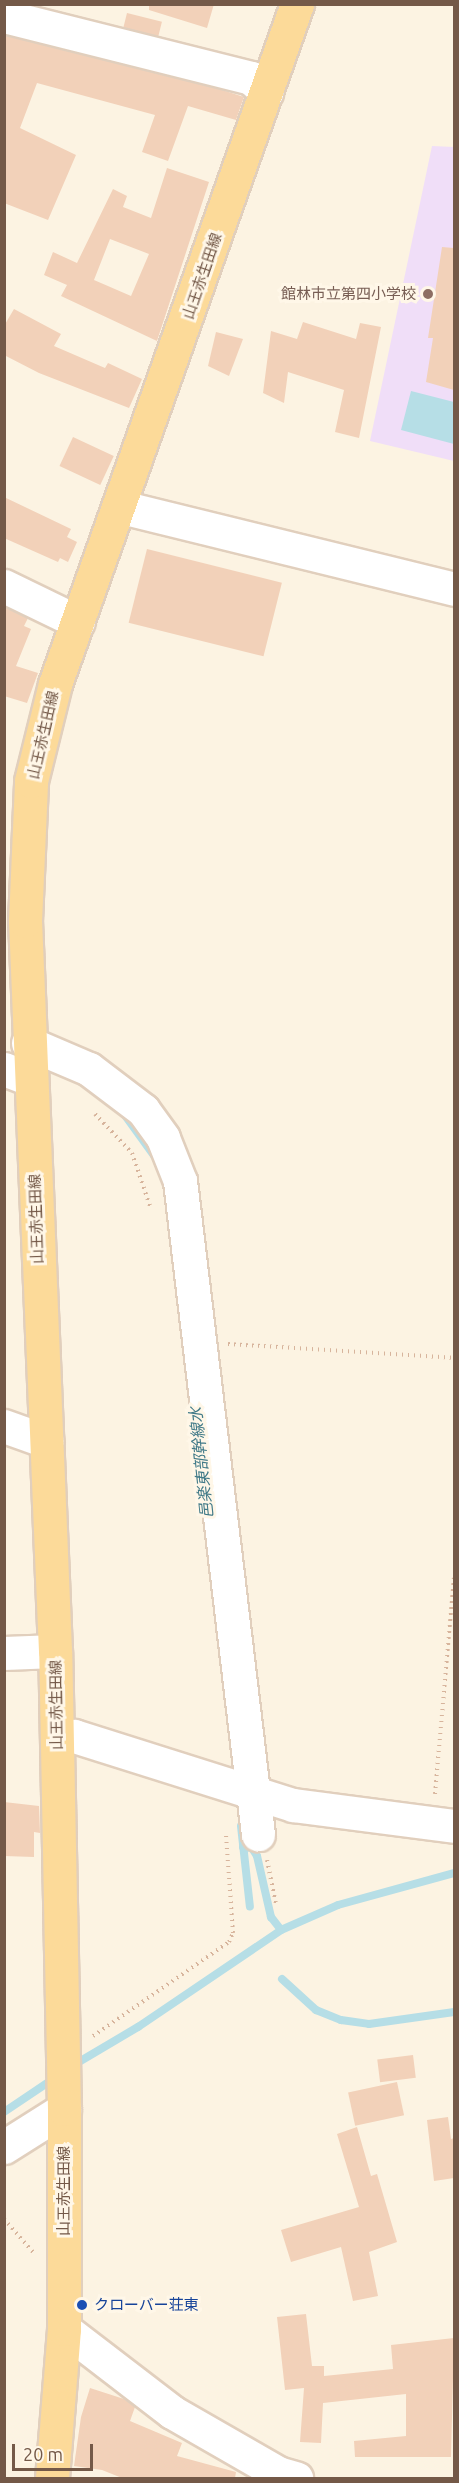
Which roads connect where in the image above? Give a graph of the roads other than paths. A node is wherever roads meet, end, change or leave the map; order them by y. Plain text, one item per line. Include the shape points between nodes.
1 (297, 4) edge
2 (4, 16) edge
3 (266, 92) junction
4 (121, 507) junction
5 (4, 586) edge
6 (454, 589) edge
7 (78, 622) junction
8 (28, 1043) junction
9 (17, 1074) edge
10 (4, 1426) edge
11 (46, 1441) junction
12 (55, 1651) junction
13 (4, 1653) edge
14 (57, 1736) junction
15 (242, 1791) junction
16 (443, 1825) edge
17 (258, 1834) road end
18 (64, 2109) junction
19 (4, 2147) edge
20 (64, 2329) junction
21 (52, 2478) edge
22 (296, 2478) edge

1 - 3 main road, 山王赤生田線
2 - 3 street via 251,78
3 - 4 main road, 山王赤生田線
4 - 6 street
4 - 7 main road, 山王赤生田線
5 - 7 street
7 - 8 main road, 山王赤生田線 via 42,724 31,781 25,921
8 - 9 main road, 山王赤生田線
8 - 15 street via 58,1053 112,1083 143,1110 163,1138 180,1181 201,1342
9 - 11 main road, 山王赤生田線
10 - 11 street
11 - 12 main road, 山王赤生田線
12 - 13 street
12 - 14 main road, 山王赤生田線
14 - 15 street via 74,1736
14 - 18 main road, 山王赤生田線
15 - 16 street via 338,1813
15 - 17 street
18 - 19 street
18 - 20 main road, 山王赤生田線
20 - 21 main road, 山王赤生田線
20 - 22 street via 172,2412 278,2473

